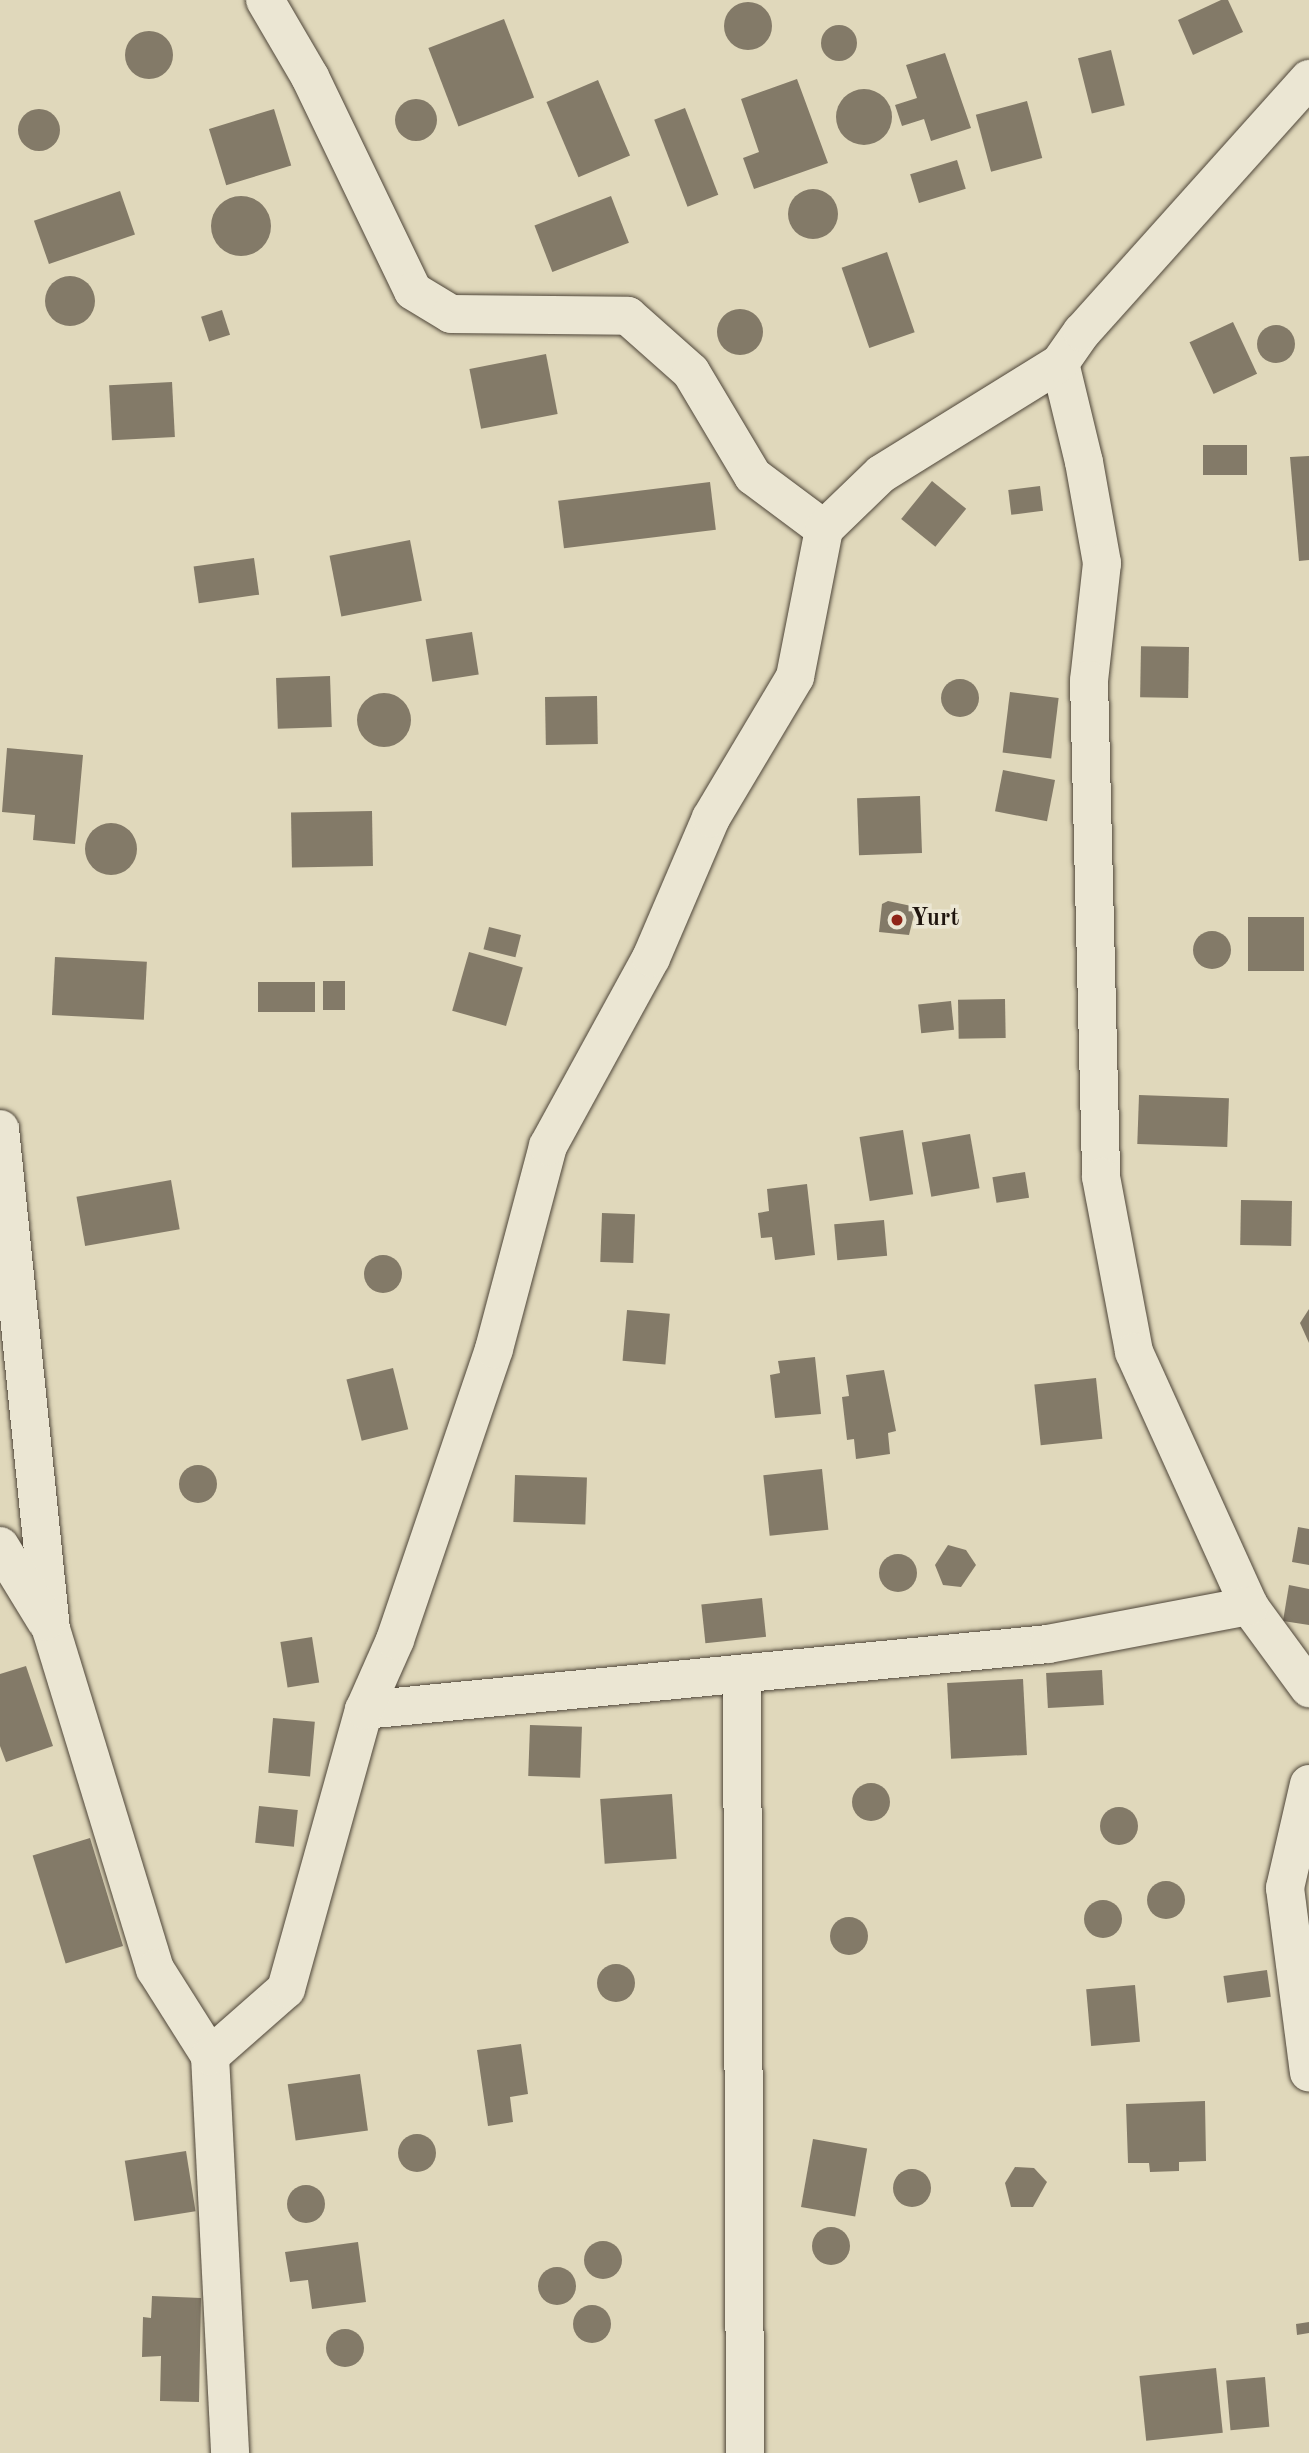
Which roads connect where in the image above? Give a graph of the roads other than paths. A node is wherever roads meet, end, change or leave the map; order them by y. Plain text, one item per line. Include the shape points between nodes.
1 (265, 0) edge
2 (1309, 79) edge
3 (1060, 363) junction
4 (824, 529) junction
5 (0, 1129) edge
6 (0, 1546) edge
7 (1249, 1606) junction
8 (51, 1629) junction
9 (742, 1675) junction
10 (1309, 1688) edge
11 (364, 1710) junction
12 (1309, 1784) edge
13 (210, 2056) junction
14 (1309, 2072) edge
15 (230, 2453) edge
16 (745, 2453) edge

1 - 4 street via 310,77 413,291 451,314 628,316 691,372 753,476
2 - 3 street via 1082,332
3 - 4 street via 881,474
3 - 7 street via 1102,563 1089,680 1101,1177 1134,1352
4 - 11 street via 795,677 711,818 651,958 548,1146 494,1349 395,1640
5 - 8 street
6 - 8 street
7 - 9 street via 1048,1644
7 - 10 street
8 - 13 street via 155,1969
9 - 11 street
9 - 16 street
11 - 13 street via 286,1989
12 - 14 street via 1285,1888
13 - 15 street

